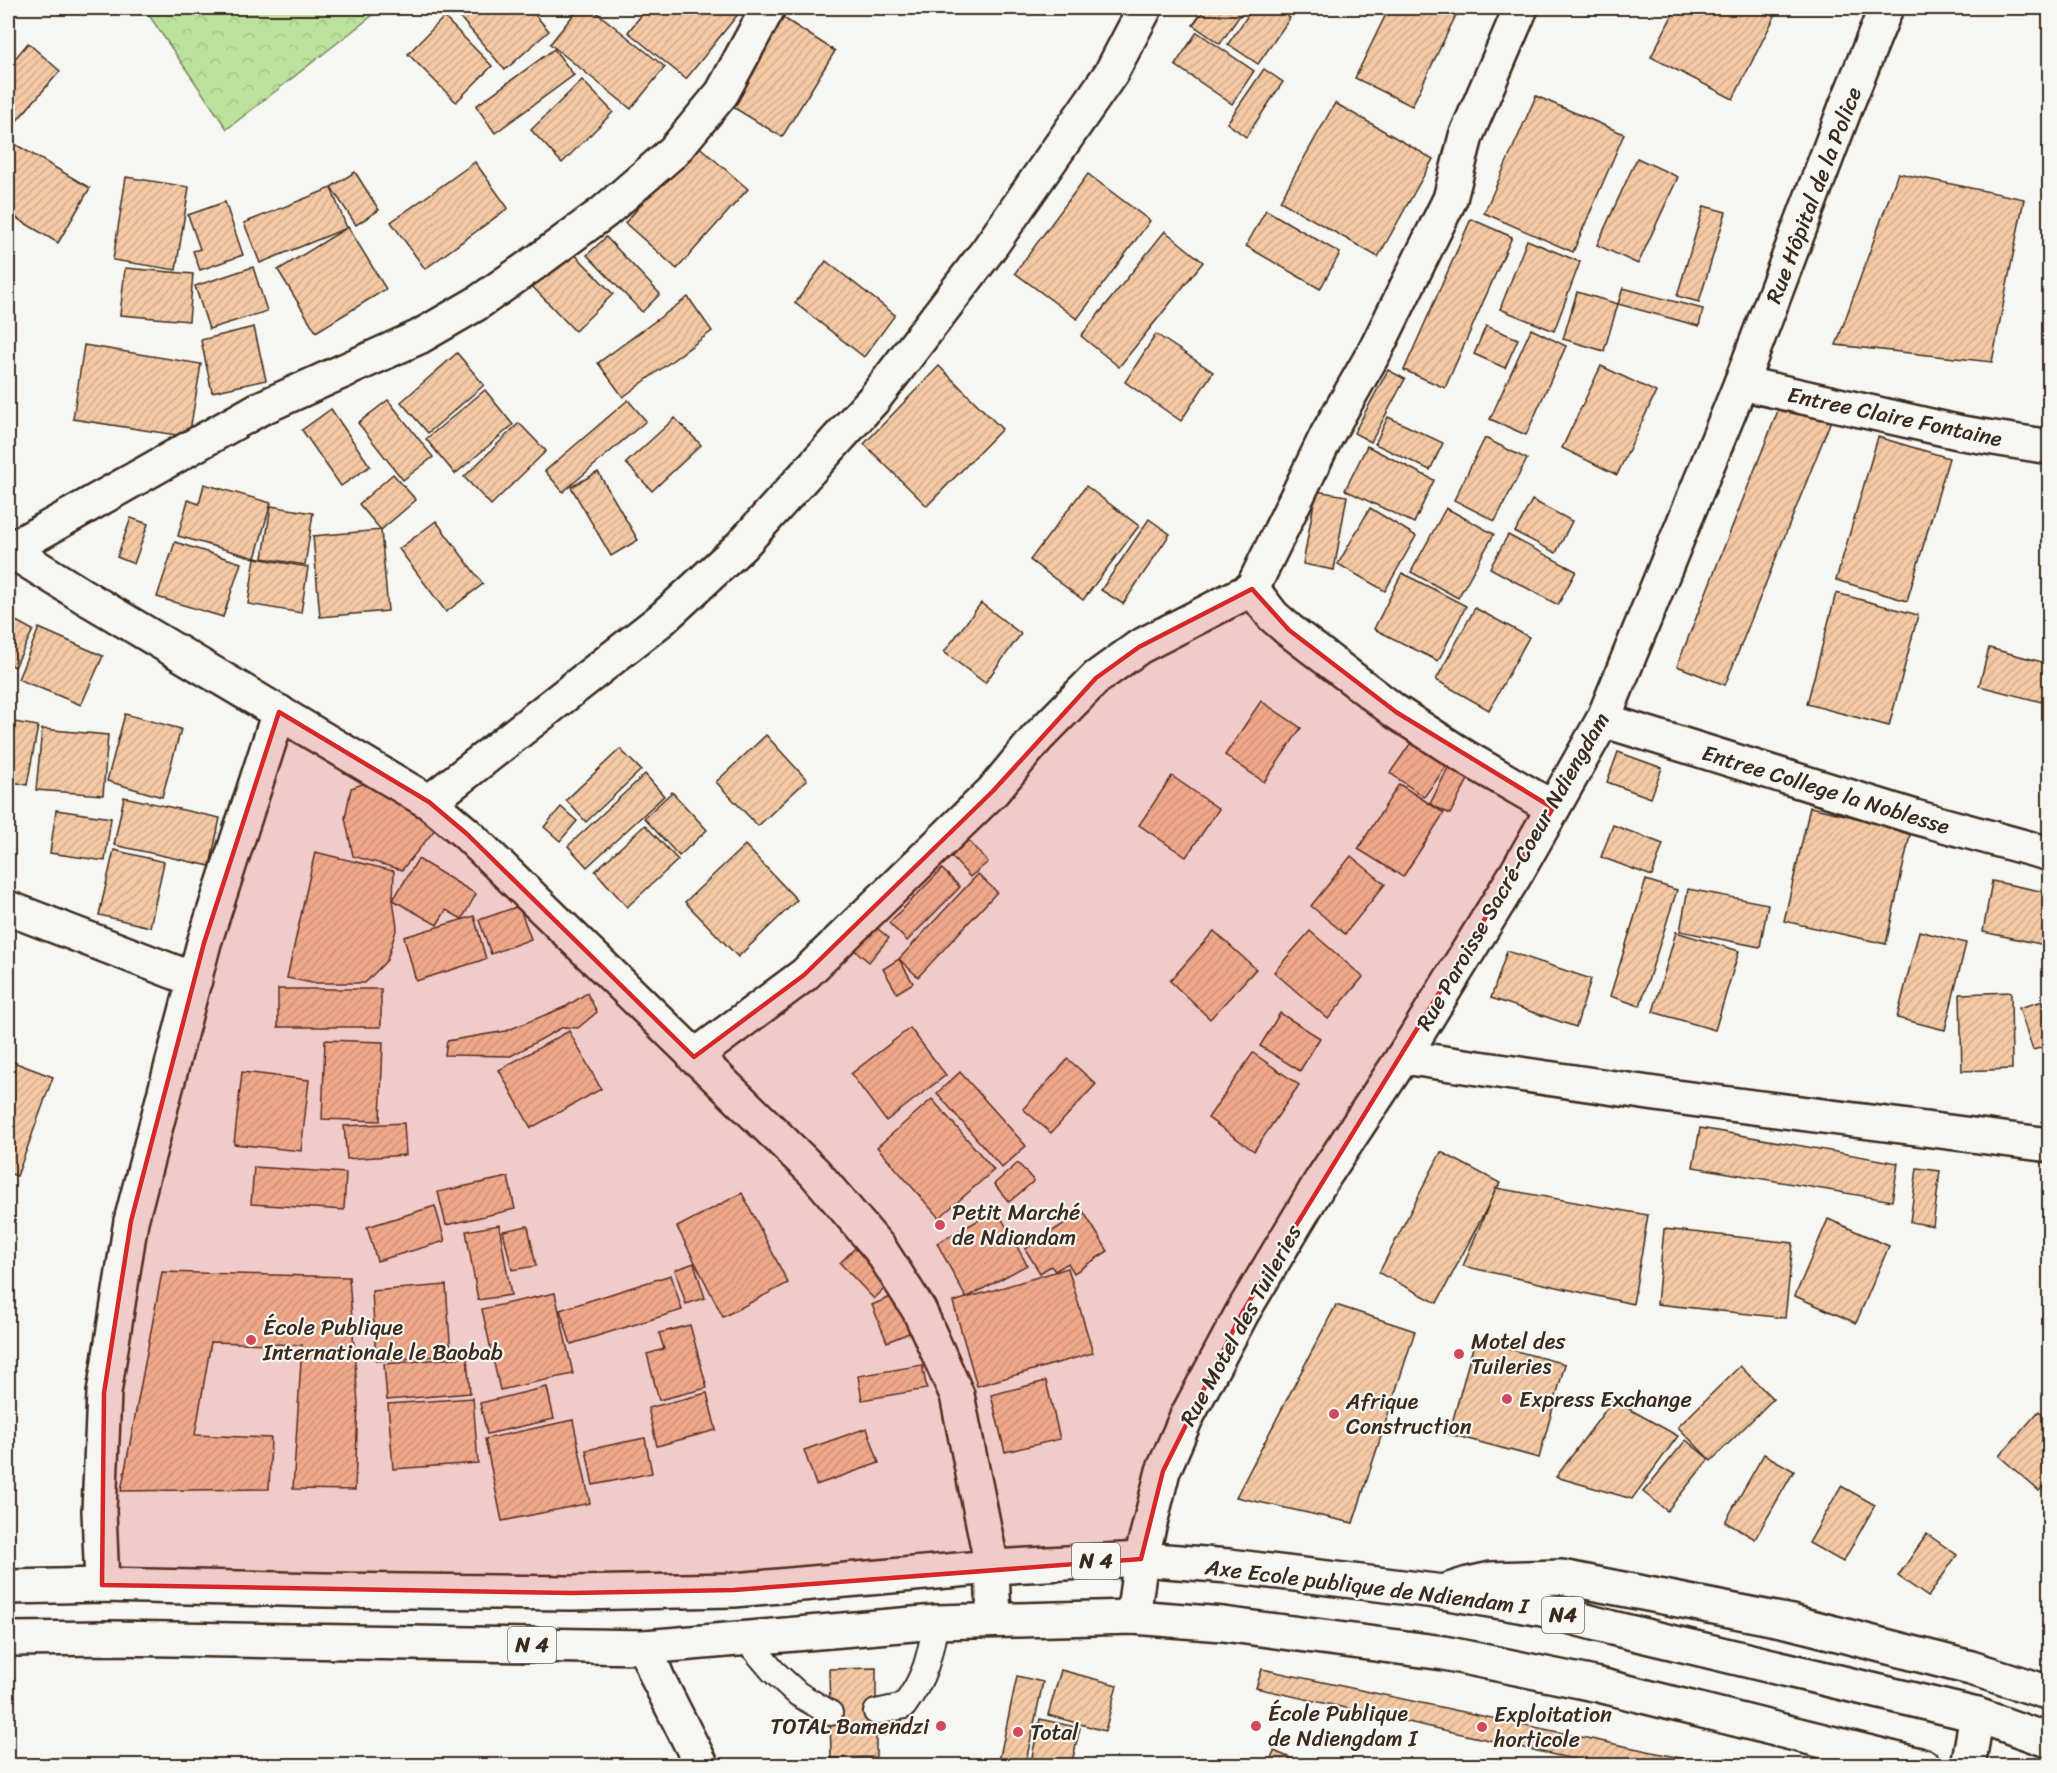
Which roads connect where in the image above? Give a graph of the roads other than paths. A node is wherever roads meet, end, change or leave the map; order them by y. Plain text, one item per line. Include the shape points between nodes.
1 (768, 8) edge
2 (1145, 8) edge
3 (1521, 8) edge
4 (1886, 8) edge
5 (1741, 383) junction
6 (2049, 447) edge
7 (8, 550) edge
8 (1252, 589) junction
9 (279, 712) junction
10 (1604, 720) junction
11 (429, 802) junction
12 (1553, 808) junction
13 (2049, 854) edge
14 (8, 908) edge
15 (195, 980) junction
16 (694, 1057) junction
17 (1403, 1057) junction
18 (2049, 1145) edge
19 (1142, 1559) junction
20 (992, 1567) junction
21 (102, 1585) junction
22 (8, 1587) edge
23 (1443, 1592) junction
24 (1133, 1617) junction
25 (993, 1620) junction
26 (936, 1622) junction
27 (745, 1638) junction
28 (8, 1640) edge
29 (645, 1647) junction
30 (2049, 1693) edge
31 (876, 1712) dead end
32 (830, 1713) dead end
33 (1977, 1715) junction
34 (2049, 1741) edge
35 (702, 1766) edge
36 (1923, 1766) edge
37 (1968, 1766) edge

1 - 7 main road via 722,93 675,151 604,212 476,304 419,337 259,409
2 - 11 main road via 1111,73 988,250 874,399 741,546 662,619
3 - 8 main road via 1466,136 1450,199
4 - 5 main road, Rue Hôpital de la Police
5 - 6 main road, Entree Claire Fontaine via 1962,433
5 - 10 main road, Rue Paroisse Sacré-Coeur Ndiengdam
7 - 9 main road
8 - 12 main road via 1288,630 1396,712
8 - 16 main road via 1139,647 1096,678 1037,738 993,791 804,975
9 - 11 main road
9 - 15 main road
10 - 12 main road, Rue Paroisse Sacré-Coeur Ndiengdam
10 - 13 main road, Entree College la Noblesse via 1915,817
11 - 16 main road via 468,834
12 - 17 main road, Rue Paroisse Sacré-Coeur Ndiengdam
14 - 15 main road
15 - 21 main road via 131,1221 104,1393 99,1511
16 - 20 main road via 815,1173 880,1249 919,1310 957,1395
17 - 18 main road
17 - 19 main road, Rue Motel des Tuileries via 1303,1211 1186,1418 1164,1470
19 - 20 main road, N 4
19 - 23 main road, Axe Ecole publique de Ndiendam I / N4
19 - 24 main road, Rue Motel des Tuileries
20 - 21 main road, N 4 via 734,1590 560,1593
20 - 25 main road
21 - 22 main road, N 4
23 - 30 main road via 1485,1580 1561,1577 1791,1622 1971,1668
23 - 33 main road, Axe Ecole publique de Ndiendam I / N4 via 1542,1609
24 - 25 main road, N 4
24 - 36 main road via 1223,1624 1444,1653 1599,1685
25 - 26 main road, N 4
26 - 27 main road, N 4
26 - 31 lane via 920,1685 904,1706
27 - 29 main road, N 4
27 - 32 lane via 798,1694
28 - 29 main road, N 4 via 111,1638
29 - 35 main road
33 - 34 main road, N4
33 - 37 main road

